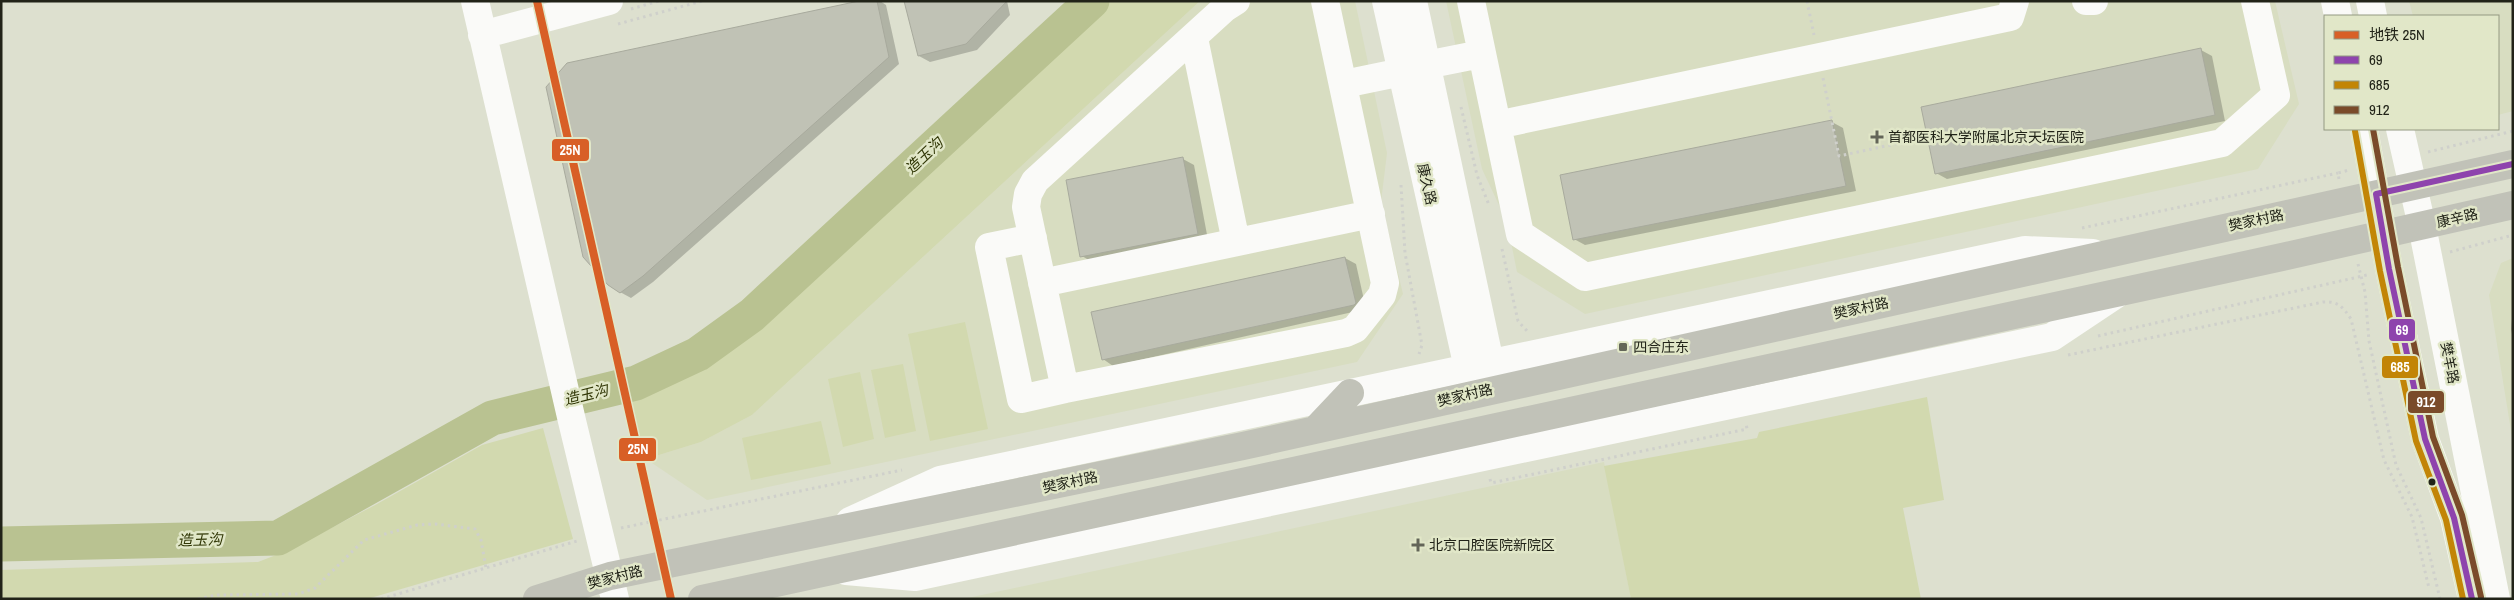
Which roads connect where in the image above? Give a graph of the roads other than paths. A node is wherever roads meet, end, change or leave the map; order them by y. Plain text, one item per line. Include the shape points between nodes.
1 (609, 1) edge
2 (1236, 1) edge
3 (1325, 1) edge
4 (1386, 1) edge
5 (1413, 1) edge
6 (1471, 1) edge
7 (2015, 1) edge
8 (2086, 1) edge
9 (2094, 1) edge
10 (2255, 1) edge
11 (2335, 1) edge
12 (2370, 1) edge
13 (483, 3) edge
14 (2338, 15) edge
15 (2373, 15) edge
16 (482, 35) junction
17 (1194, 38) junction
18 (1481, 54) junction
19 (1414, 68) junction
20 (1344, 84) junction
21 (1496, 125) junction
22 (2365, 130) edge
23 (2400, 130) edge
24 (2513, 164) edge
25 (2395, 190) junction
26 (2513, 205) edge
27 (1370, 214) junction
28 (2402, 230) junction
29 (1033, 238) junction
30 (1236, 242) junction
31 (2108, 253) junction
32 (1042, 282) junction
33 (1479, 365) junction
34 (1065, 389) junction
35 (1350, 393) junction
36 (1316, 429) junction
37 (822, 534) junction
38 (613, 588) edge
39 (537, 599) edge
40 (702, 599) edge
41 (2472, 599) edge
42 (2496, 599) edge

1 - 16 street
2 - 17 street
3 - 20 street
4 - 19 street, 康久路
5 - 19 street, 康久路
6 - 18 street
7 - 21 street via 2010,17
8 - 9 street
10 - 21 street via 2276,95 2222,143 1585,277 1520,234
11 - 14 street
12 - 15 street
13 - 16 street
16 - 38 street
17 - 29 street via 1035,182 1028,194 1026,207
17 - 30 street
18 - 19 street
18 - 21 street
19 - 20 street
19 - 33 street, 康久路
20 - 27 street
22 - 25 street, 樊羊路
23 - 25 street, 樊羊路
24 - 25 main road
25 - 28 street, 樊羊路
25 - 28 street, 樊羊路
25 - 31 main road, 樊家村路
26 - 28 main road, 康辛路
27 - 30 street
27 - 34 street via 1384,283 1382,295 1355,328 1346,333
28 - 40 main road
28 - 41 street, 樊羊路 via 2389,269 2425,438 2454,518
28 - 42 street, 樊羊路 via 2429,258
29 - 32 street
29 - 34 street via 989,247 1021,399
30 - 32 street
31 - 33 street via 2025,250
31 - 36 main road, 樊家村路
32 - 34 street
33 - 35 street
35 - 36 main road
35 - 37 street via 940,480
36 - 37 main road, 樊家村路
37 - 38 main road, 樊家村路
38 - 39 main road, 樊家村路

